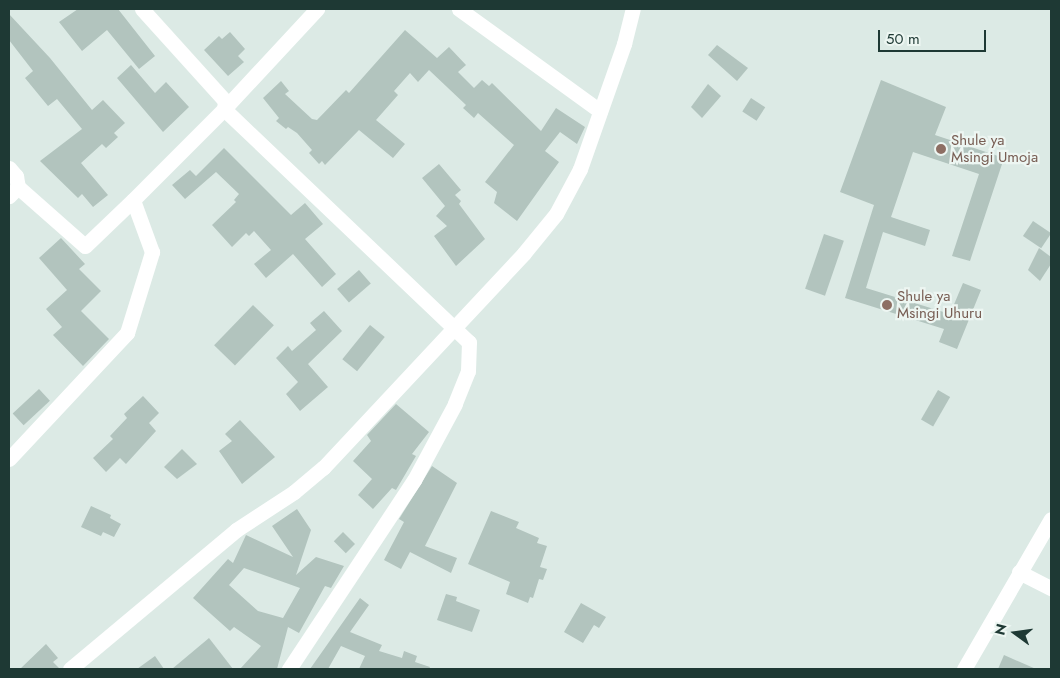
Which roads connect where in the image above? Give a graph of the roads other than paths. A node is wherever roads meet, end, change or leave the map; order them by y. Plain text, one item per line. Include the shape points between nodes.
1 (142, 9) edge
2 (317, 9) edge
3 (459, 9) edge
4 (632, 9) edge
5 (224, 109) junction
6 (600, 111) junction
7 (9, 168) edge
8 (14, 192) edge
9 (133, 200) junction
10 (451, 329) junction
11 (9, 459) edge
12 (1051, 518) edge
13 (1019, 572) junction
14 (1051, 588) edge
15 (70, 669) edge
16 (289, 669) edge
17 (964, 669) edge

1 - 5 street via 225,101
2 - 5 street
3 - 6 street
4 - 6 street via 624,44
5 - 9 street
5 - 10 street
6 - 10 street via 580,170 556,214 524,253
7 - 8 street via 16,176
8 - 9 street via 85,246
9 - 11 street via 152,252 127,333
10 - 15 street via 323,468 294,492 236,530
10 - 16 street via 469,342 471,357 455,404 414,480
12 - 13 street
13 - 14 street
13 - 17 street

